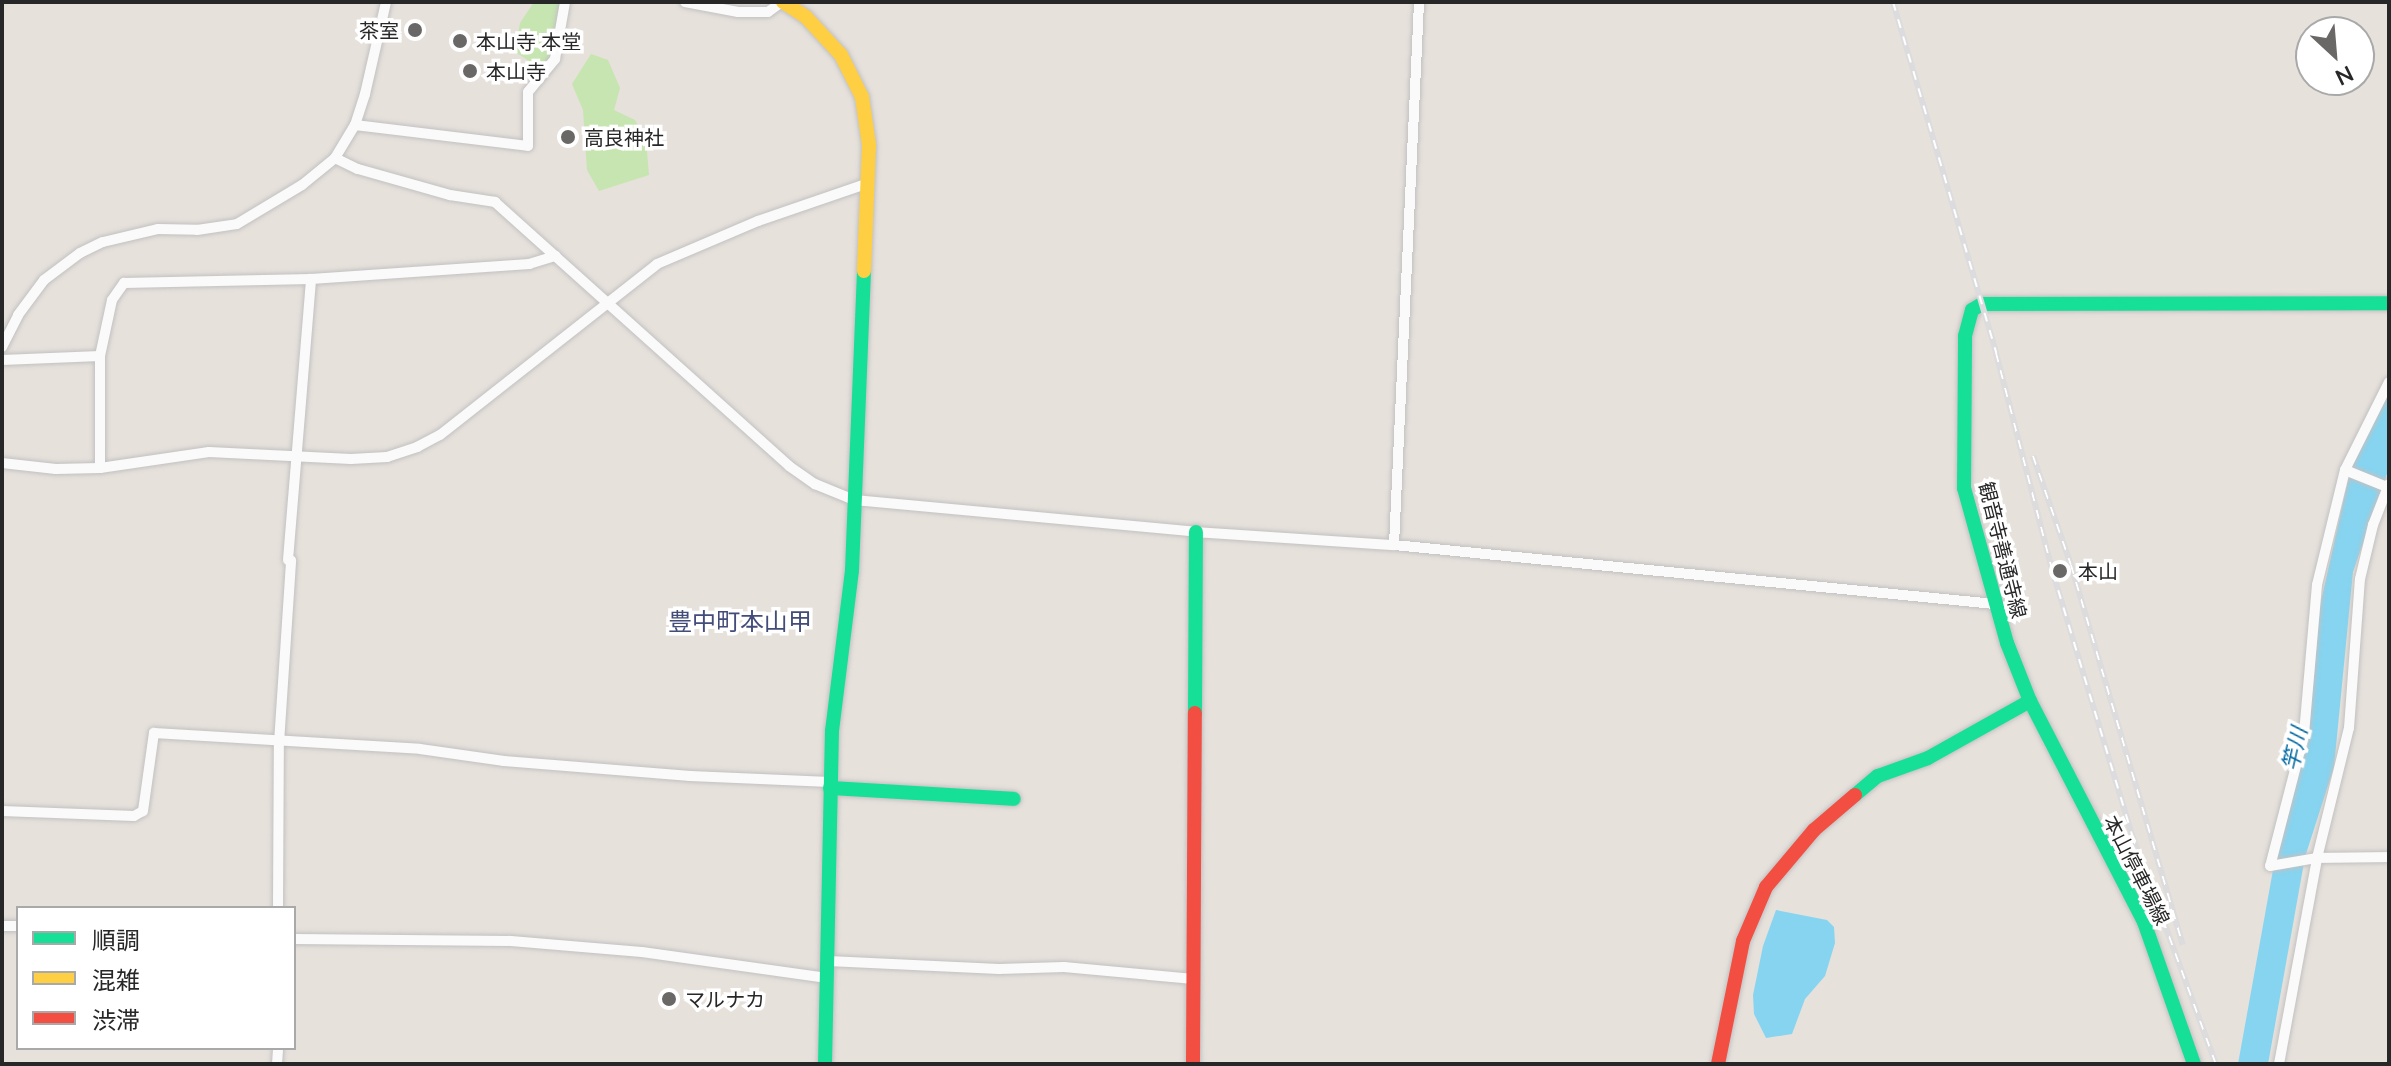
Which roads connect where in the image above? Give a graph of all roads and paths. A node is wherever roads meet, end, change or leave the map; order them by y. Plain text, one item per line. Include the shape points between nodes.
1 (386, 2) edge
2 (565, 2) edge
3 (685, 2) edge
4 (783, 2) edge
5 (1419, 2) edge
6 (355, 125) junction
7 (335, 158) junction
8 (869, 183) junction
9 (556, 256) junction
10 (311, 279) junction
11 (606, 303) junction
12 (2389, 303) edge
13 (2, 347) edge
14 (100, 356) junction
15 (2, 360) edge
16 (2389, 382) edge
17 (295, 455) junction
18 (2, 463) edge
19 (100, 468) junction
20 (2347, 471) junction
21 (2387, 485) edge
22 (854, 500) junction
23 (1196, 532) junction
24 (1394, 545) junction
25 (1995, 604) junction
26 (2030, 701) junction
27 (279, 743) junction
28 (830, 785) junction
29 (1014, 799) dead end
30 (2, 811) edge
31 (2389, 857) edge
32 (2313, 859) junction
33 (278, 906) edge
34 (296, 939) edge
35 (828, 961) junction
36 (827, 978) junction
37 (1193, 979) junction
38 (825, 1064) edge
39 (1193, 1064) edge
40 (1718, 1064) edge
41 (2194, 1064) edge
42 (2279, 1064) edge

1 - 6 street
2 - 6 street via 555,59 528,92 528,146
3 - 4 street via 768,12
4 - 8 street via 826,36 853,75 868,122
5 - 24 street
6 - 7 street
7 - 9 street via 450,195 495,202
7 - 13 street via 237,224 158,229 80,253 44,280
8 - 11 street via 758,221 657,264
8 - 22 street
9 - 10 street via 529,264
9 - 11 street
10 - 14 street via 124,283 112,300
10 - 17 street
11 - 17 street via 440,435 417,447 387,457
11 - 22 street via 789,466
12 - 25 street, 観音寺善通寺線 via 1982,304 1972,310 1965,336 1964,488
14 - 15 street
14 - 19 street
16 - 20 street
17 - 19 street via 209,452
17 - 27 street
18 - 19 street
20 - 21 street
20 - 32 street via 2317,585 2304,735 2273,866
21 - 32 street via 2360,579 2349,728
22 - 23 street
22 - 28 street
23 - 24 street
23 - 37 street
24 - 25 street
25 - 26 street, 観音寺善通寺線
26 - 40 street via 1928,758 1878,776 1784,863 1766,887 1743,941
26 - 41 street, 本山停車場線 via 2144,922
27 - 28 street via 420,749 504,761
27 - 30 street via 154,733 143,811 134,816
27 - 33 street
28 - 29 street
28 - 35 street
31 - 32 street
32 - 42 street
34 - 36 street via 511,941 642,952
35 - 36 street
35 - 37 street via 1064,967
36 - 38 street
37 - 39 street

